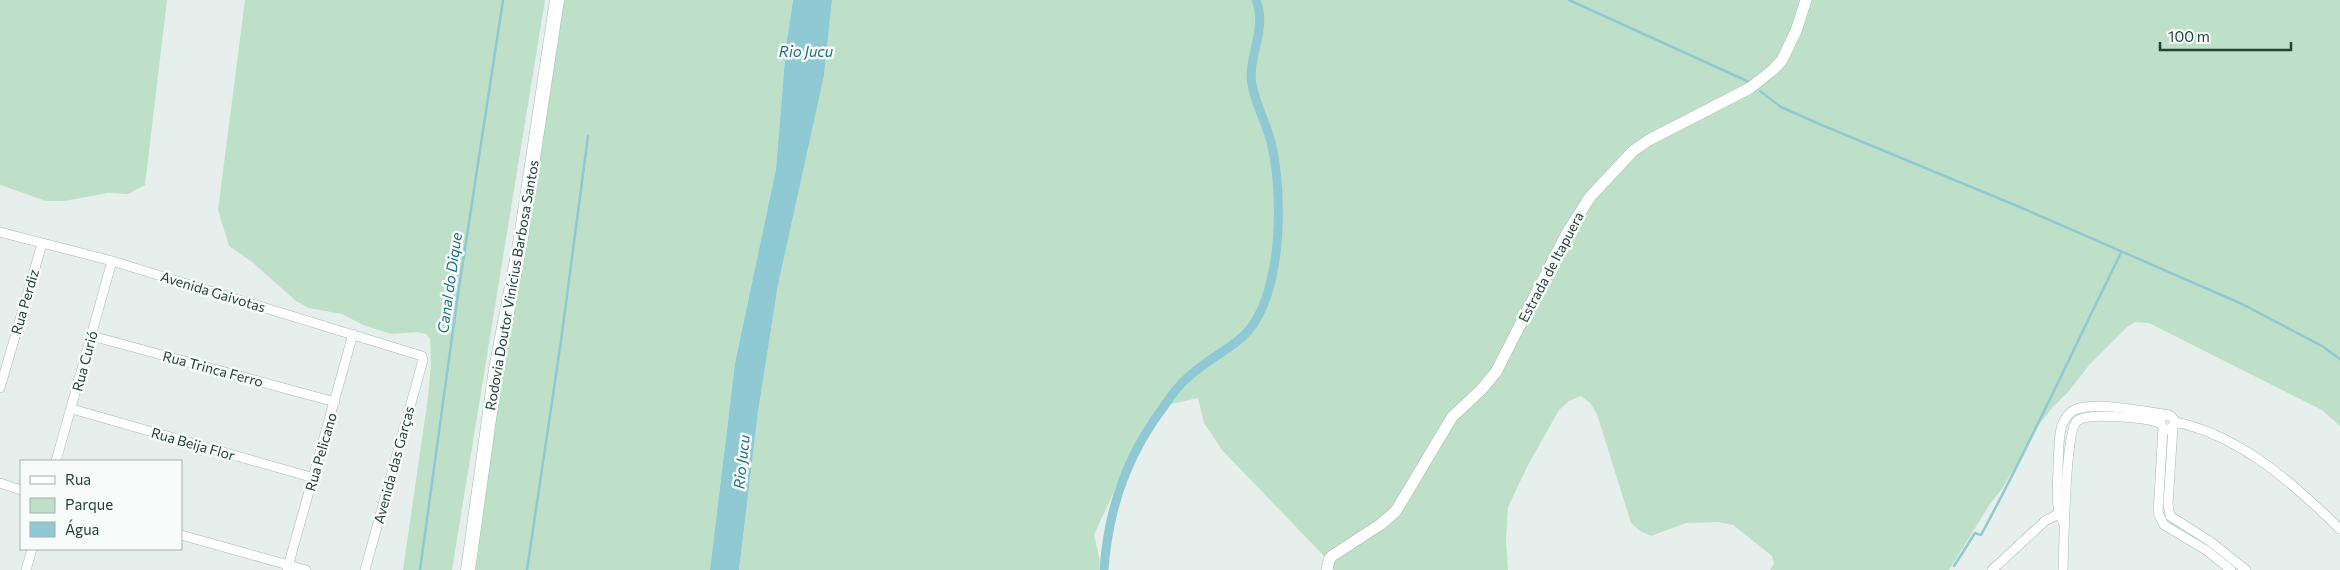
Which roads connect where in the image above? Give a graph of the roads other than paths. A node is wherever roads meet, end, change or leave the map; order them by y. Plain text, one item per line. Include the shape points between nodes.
1 (557, 0) edge
2 (1806, 0) edge
3 (0, 232) edge
4 (42, 244) junction
5 (112, 261) junction
6 (353, 334) junction
7 (92, 336) junction
8 (423, 360) joint
9 (0, 388) edge
10 (335, 402) junction
11 (72, 408) junction
12 (2168, 423) junction
13 (56, 460) edge
14 (314, 478) junction
15 (0, 484) edge
16 (20, 490) edge
17 (2061, 512) junction
18 (2340, 529) edge
19 (182, 535) edge
20 (32, 550) edge
21 (288, 567) edge
22 (26, 570) edge
23 (306, 570) edge
24 (364, 570) edge
25 (468, 570) edge
26 (1327, 570) edge
27 (1992, 570) edge
28 (2063, 570) edge
29 (2230, 570) edge
30 (2246, 570) edge

1 - 25 main road, Rodovia Doutor Vinícius Barbosa Santos via 520,244 496,369
2 - 26 street, Estrada de Itapuera via 1796,31 1774,69 1750,88 1633,150 1590,197 1566,233 1496,372 1452,416 1396,512 1332,556
3 - 4 street, Avenida Gaivotas
4 - 5 street, Avenida Gaivotas
4 - 9 street, Rua Perdiz
5 - 6 street, Avenida Gaivotas
5 - 7 street, Rua Curió
6 - 8 street, Avenida Gaivotas via 414,352
6 - 10 street, Rua Pelicano
7 - 10 street, Rua Trinca Ferro
7 - 11 street, Rua Curió
8 - 24 street, Avenida das Garças
10 - 14 street, Rua Pelicano
11 - 13 street, Rua Curió
11 - 14 street, Rua Beija Flor
12 - 17 street via 2093,417 2078,420 2072,429
12 - 18 street via 2222,438 2249,454 2303,495
12 - 29 street via 2158,513 2160,520
12 - 30 street via 2170,516
14 - 21 street, Rua Pelicano
15 - 16 street
17 - 27 street via 2045,521
17 - 28 street
19 - 21 street
20 - 22 street
21 - 23 street

